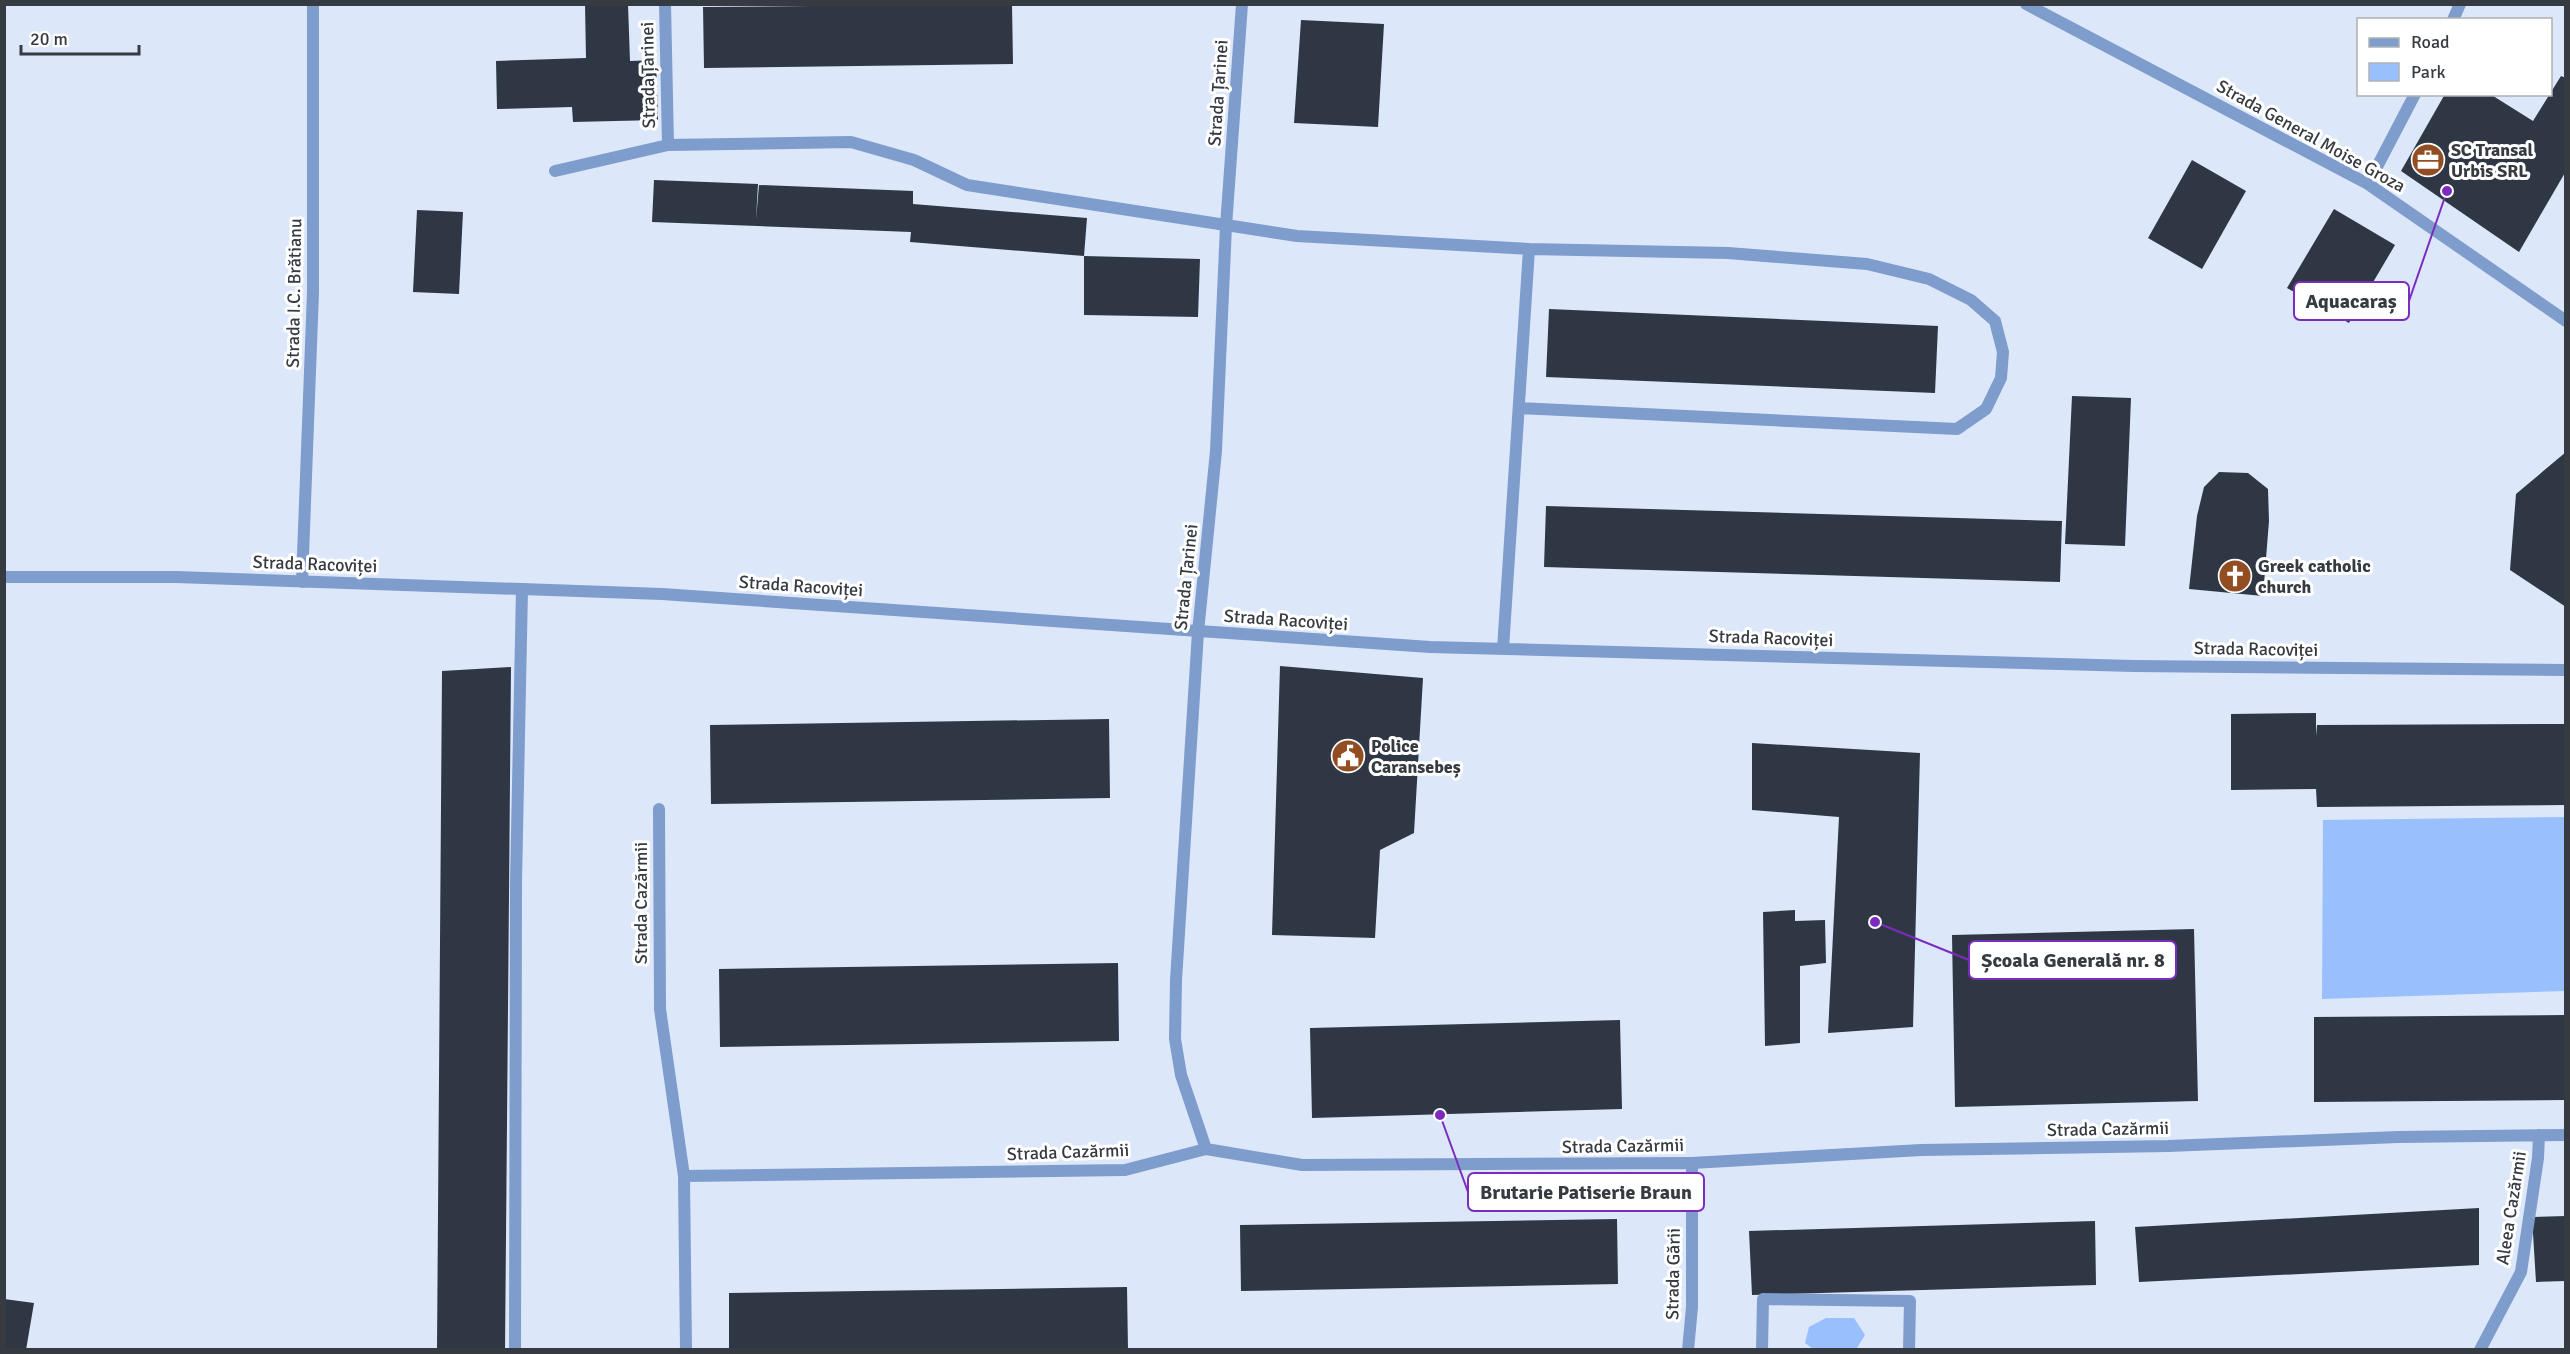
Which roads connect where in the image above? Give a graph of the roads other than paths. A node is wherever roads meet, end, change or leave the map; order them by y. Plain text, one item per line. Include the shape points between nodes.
1 (313, 4) edge
2 (665, 4) edge
3 (1242, 4) edge
4 (2026, 4) edge
5 (2460, 4) edge
6 (2454, 18) edge
7 (2414, 96) edge
8 (668, 145) junction
9 (555, 171) dead end
10 (2368, 184) junction
11 (1226, 226) junction
12 (1529, 249) junction
13 (2565, 321) edge
14 (1520, 408) junction
15 (4, 577) edge
16 (302, 582) junction
17 (522, 589) junction
18 (1198, 632) junction
19 (1503, 649) junction
20 (2565, 670) edge
21 (659, 809) dead end
22 (2539, 1135) junction
23 (2565, 1135) edge
24 (1206, 1149) junction
25 (1692, 1163) junction
26 (684, 1176) junction
27 (515, 1350) edge
28 (686, 1350) edge
29 (1688, 1350) edge
30 (1762, 1350) edge
31 (1909, 1350) edge
32 (2480, 1350) edge

1 - 16 street, Strada I.C. Brătianu via 313,292
2 - 8 street, Strada Țarinei
3 - 11 street, Strada Țarinei
4 - 10 street, Strada General Moise Groza
5 - 6 street
7 - 10 street
8 - 9 street
8 - 11 street via 851,142 914,160 967,185
10 - 13 street, Strada General Moise Groza
11 - 12 street via 1297,236
11 - 18 street, Strada Țarinei via 1216,451
12 - 14 street
12 - 14 street via 1728,253 1867,264 1929,279 1971,300 1995,321 2003,352 2001,378 1986,409 1957,429
14 - 19 street
15 - 16 street, Strada Racoviței
16 - 17 street, Strada Racoviței
17 - 18 street, Strada Racoviței via 662,594
17 - 27 street via 516,882
18 - 19 street, Strada Racoviței
18 - 24 street, Strada Țarinei via 1175,1039 1181,1075
19 - 20 street, Strada Racoviței via 2134,666
21 - 26 street, Strada Cazărmii via 660,1009
22 - 23 street, Strada Cazărmii
22 - 25 street, Strada Cazărmii via 1921,1150
22 - 32 street, Aleea Cazărmii via 2521,1272
24 - 25 street, Strada Cazărmii via 1302,1165
24 - 26 street, Strada Cazărmii via 1125,1170
25 - 29 street, Strada Gării via 1692,1307
26 - 28 street, Strada Cazărmii
30 - 31 street via 1763,1299 1910,1301

